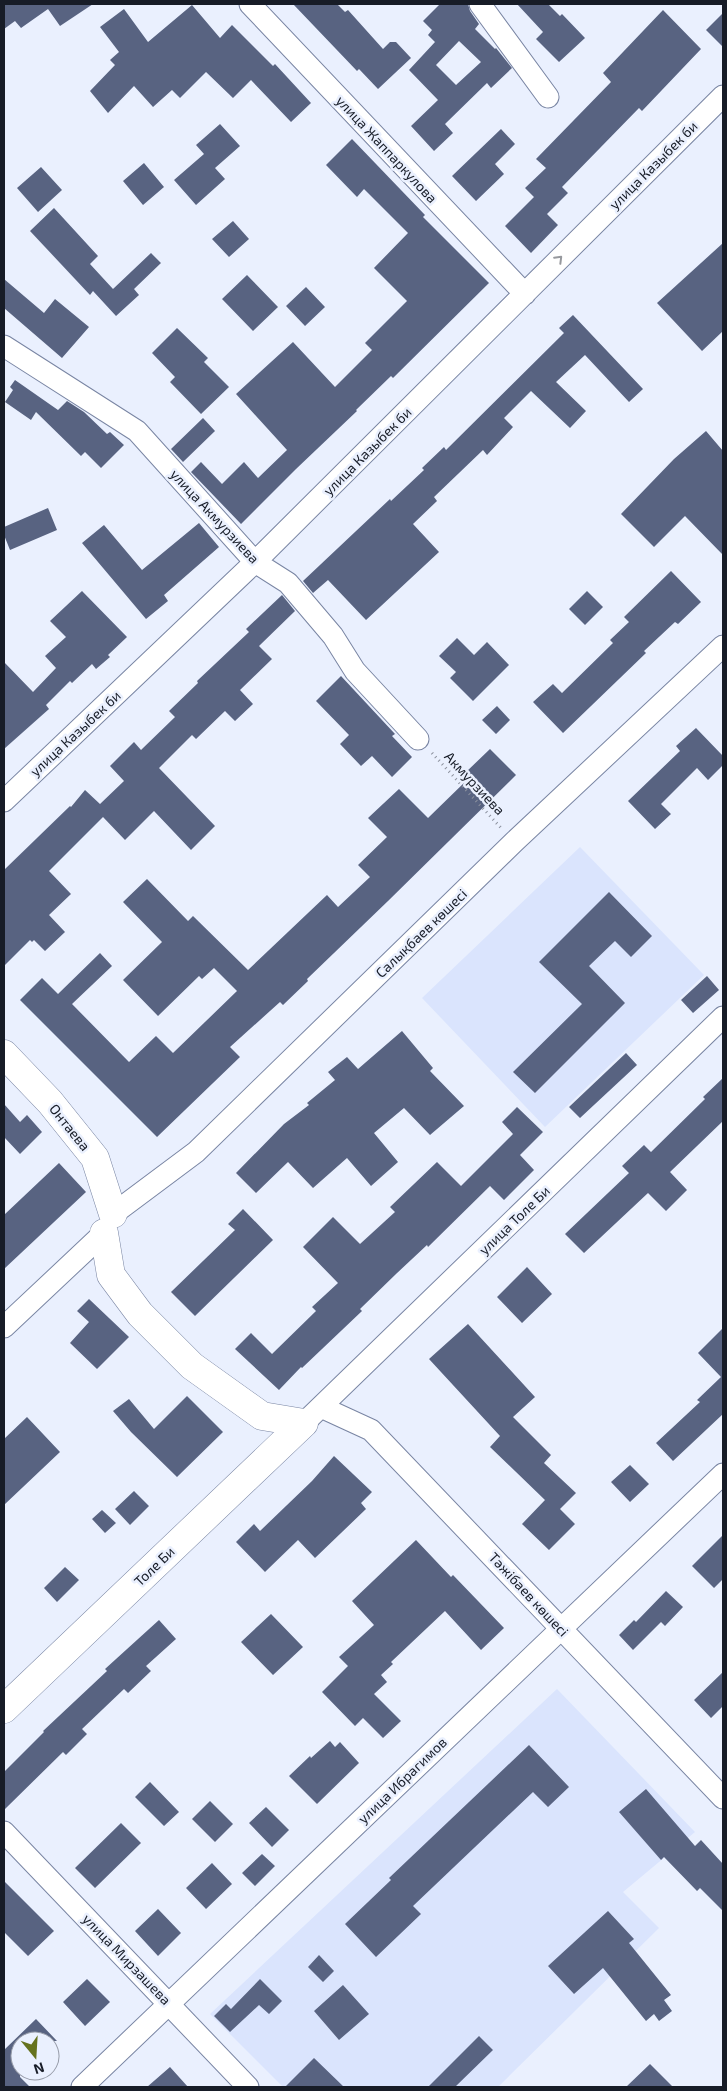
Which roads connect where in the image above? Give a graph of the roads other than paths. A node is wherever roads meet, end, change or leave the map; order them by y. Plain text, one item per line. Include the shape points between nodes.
1 (250, 4) edge
2 (480, 4) edge
3 (723, 96) edge
4 (548, 97) dead end
5 (525, 294) junction
6 (4, 346) edge
7 (255, 562) junction
8 (723, 646) edge
9 (418, 739) road end
10 (4, 801) edge
11 (723, 1017) edge
12 (4, 1054) edge
13 (109, 1223) junction
14 (4, 1327) edge
15 (313, 1415) junction
16 (723, 1474) edge
17 (561, 1628) junction
18 (4, 1710) edge
19 (723, 1798) edge
20 (4, 1832) edge
21 (169, 2003) junction
22 (82, 2087) edge
23 (248, 2087) edge

1 - 5 street, улица Жаппаркулова
2 - 4 street
5 -> 3 street, улица Казыбек би
5 - 7 street, улица Казыбек би
6 - 7 street, улица Акмурзиева via 136,431
7 - 9 street, улица Акмурзиева via 288,583 333,636 355,671
7 - 10 street, улица Казыбек би
8 - 13 street, Салықбаев көшесі via 514,842 196,1152
11 - 15 street, улица Толе Би
12 - 13 main road, Онтаева via 50,1102 95,1158
13 - 14 street, Салықбаев көшесі
13 - 15 main road, Онтаева via 111,1275 140,1314 192,1366 262,1416
15 - 17 street, Тәжібаев көшесі via 371,1430
15 - 18 main road, Толе Би
16 - 17 street, улица Ибрагимов
17 - 19 street, Тәжібаев көшесі
17 - 21 street, улица Ибрагимов
20 - 21 street, улица Мирзашева
21 - 22 street, улица Ибрагимов
21 - 23 street, улица Мирзашева

